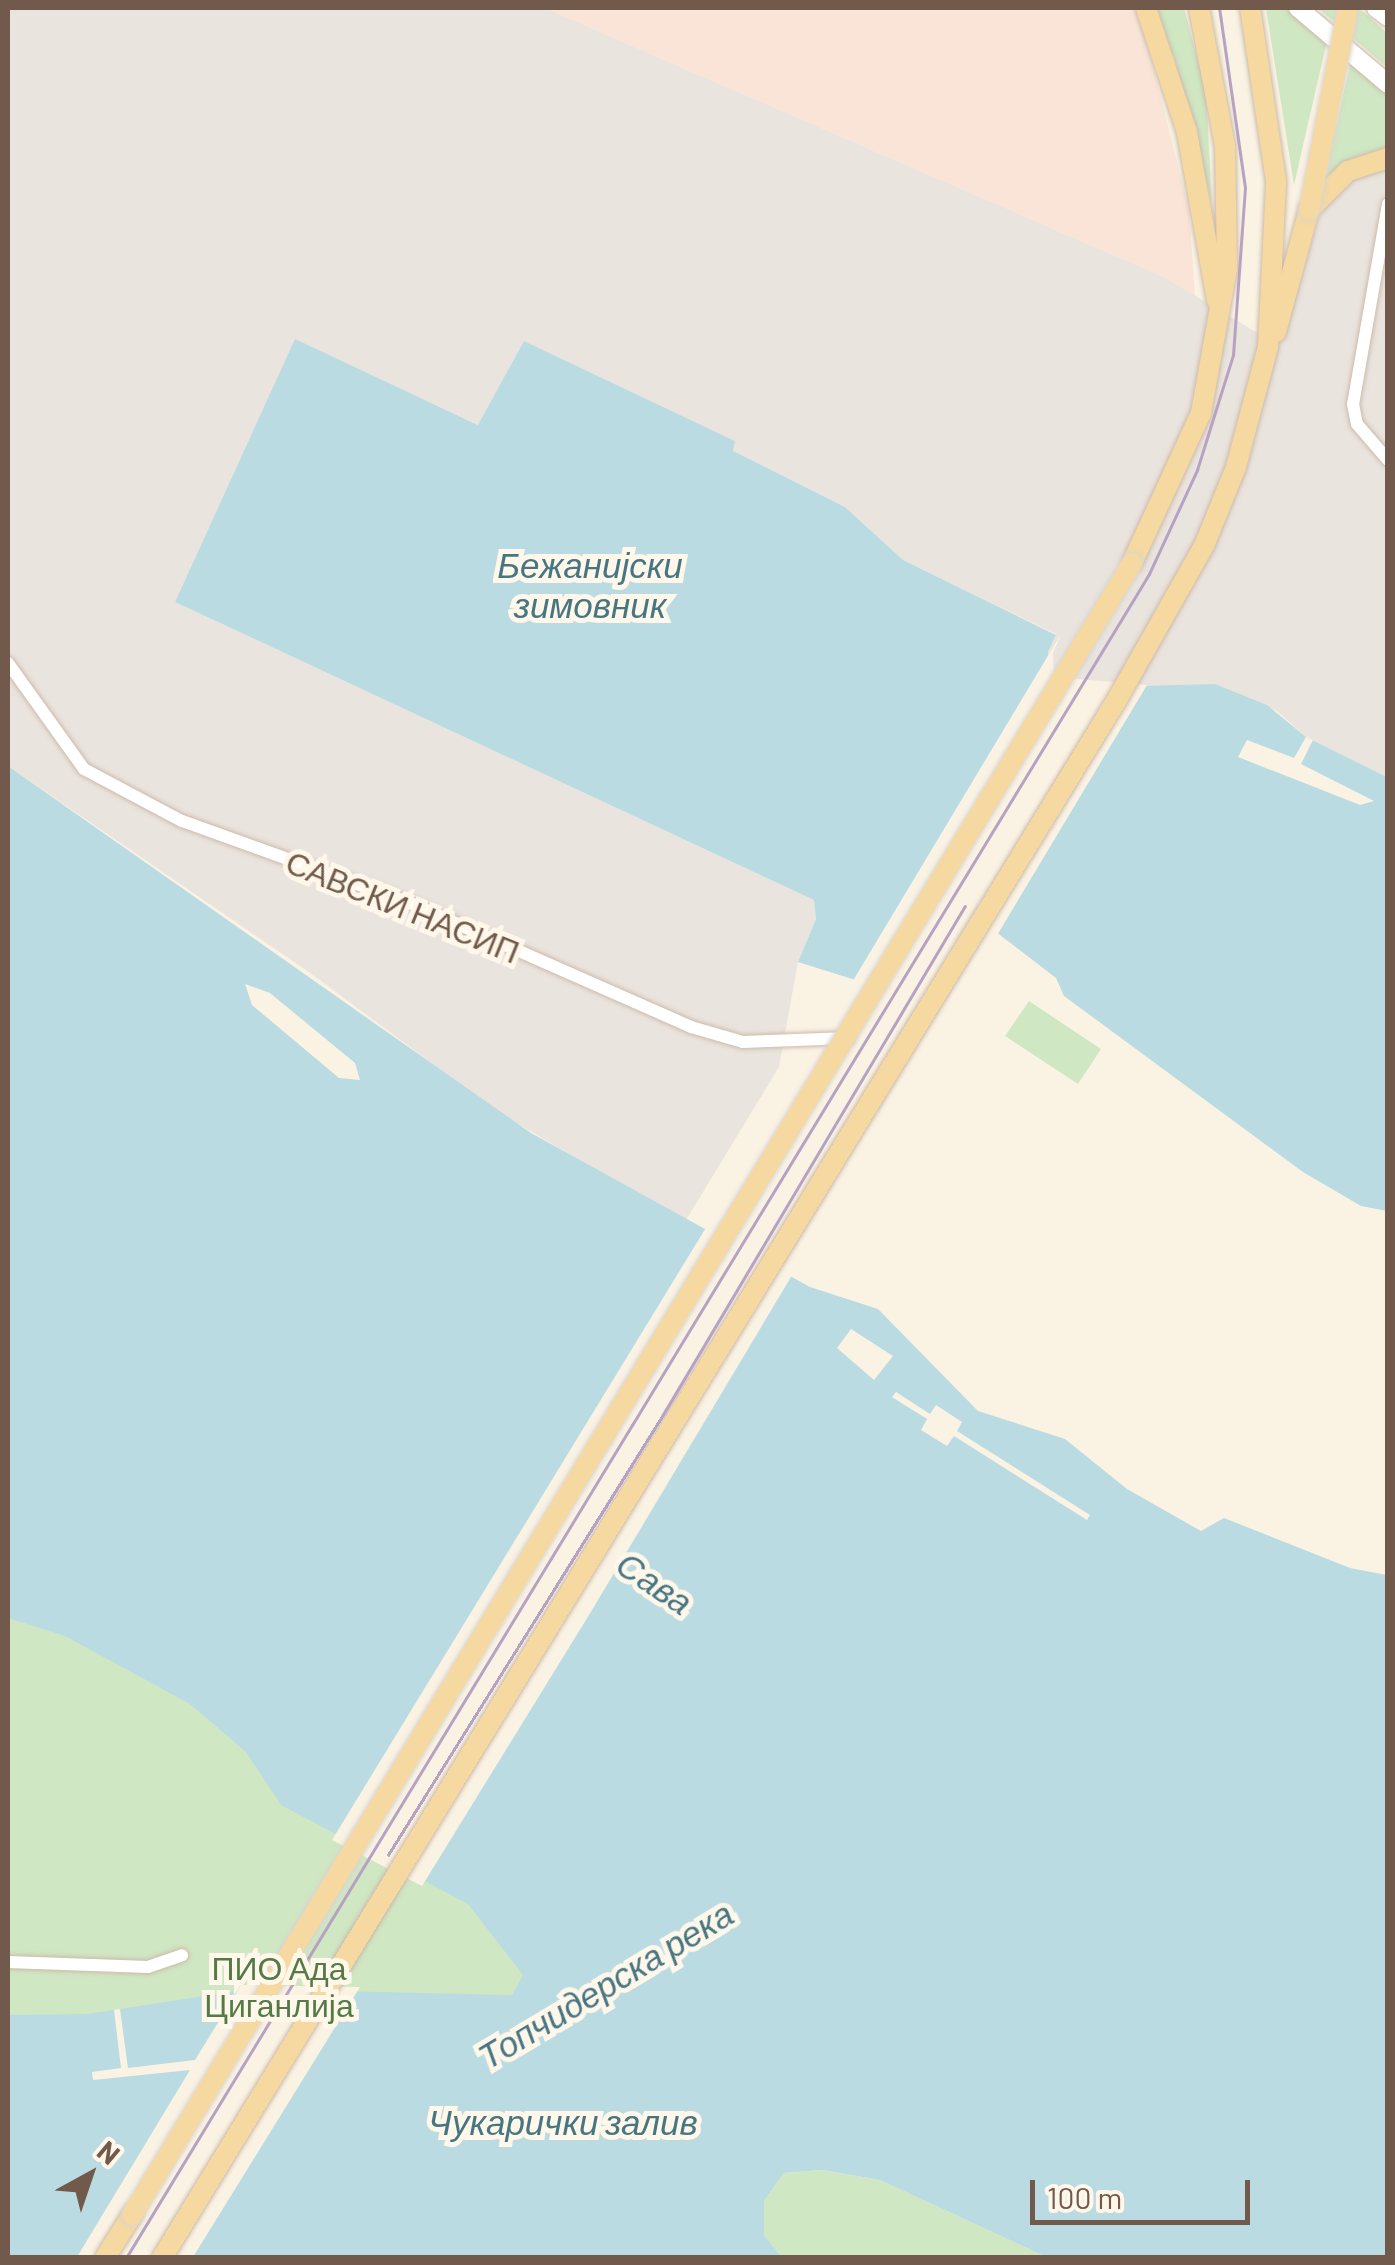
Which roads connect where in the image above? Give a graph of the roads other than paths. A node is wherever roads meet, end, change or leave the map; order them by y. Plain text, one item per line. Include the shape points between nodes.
1 (1146, 8) edge
2 (1198, 8) edge
3 (1250, 8) edge
4 (1298, 8) edge
5 (1348, 8) edge
6 (1376, 8) edge
7 (1388, 17) edge
8 (1388, 84) edge
9 (1388, 158) edge
10 (1388, 204) edge
11 (1309, 210) junction
12 (1221, 318) junction
13 (1268, 347) junction
14 (1388, 460) edge
15 (8, 663) edge
16 (855, 1038) dead end
17 (182, 1955) dead end
18 (8, 1962) edge
19 (105, 2258) edge
20 (162, 2258) edge

1 - 12 main road via 1187,132
2 - 12 main road via 1225,146
3 - 13 main road via 1276,181
4 - 8 main road
5 - 11 main road, bridge
6 - 7 main road
9 - 11 main road via 1348,170
10 - 14 street via 1353,404 1357,424
11 - 13 main road via 1292,288
12 - 19 main road, bridge via 1202,413 1132,563
13 - 20 main road via 1236,467 1182,589
15 - 16 street, САВСКИ НАСИП via 84,769 182,821 410,903 706,1032 773,1043
17 - 18 street via 148,1967

